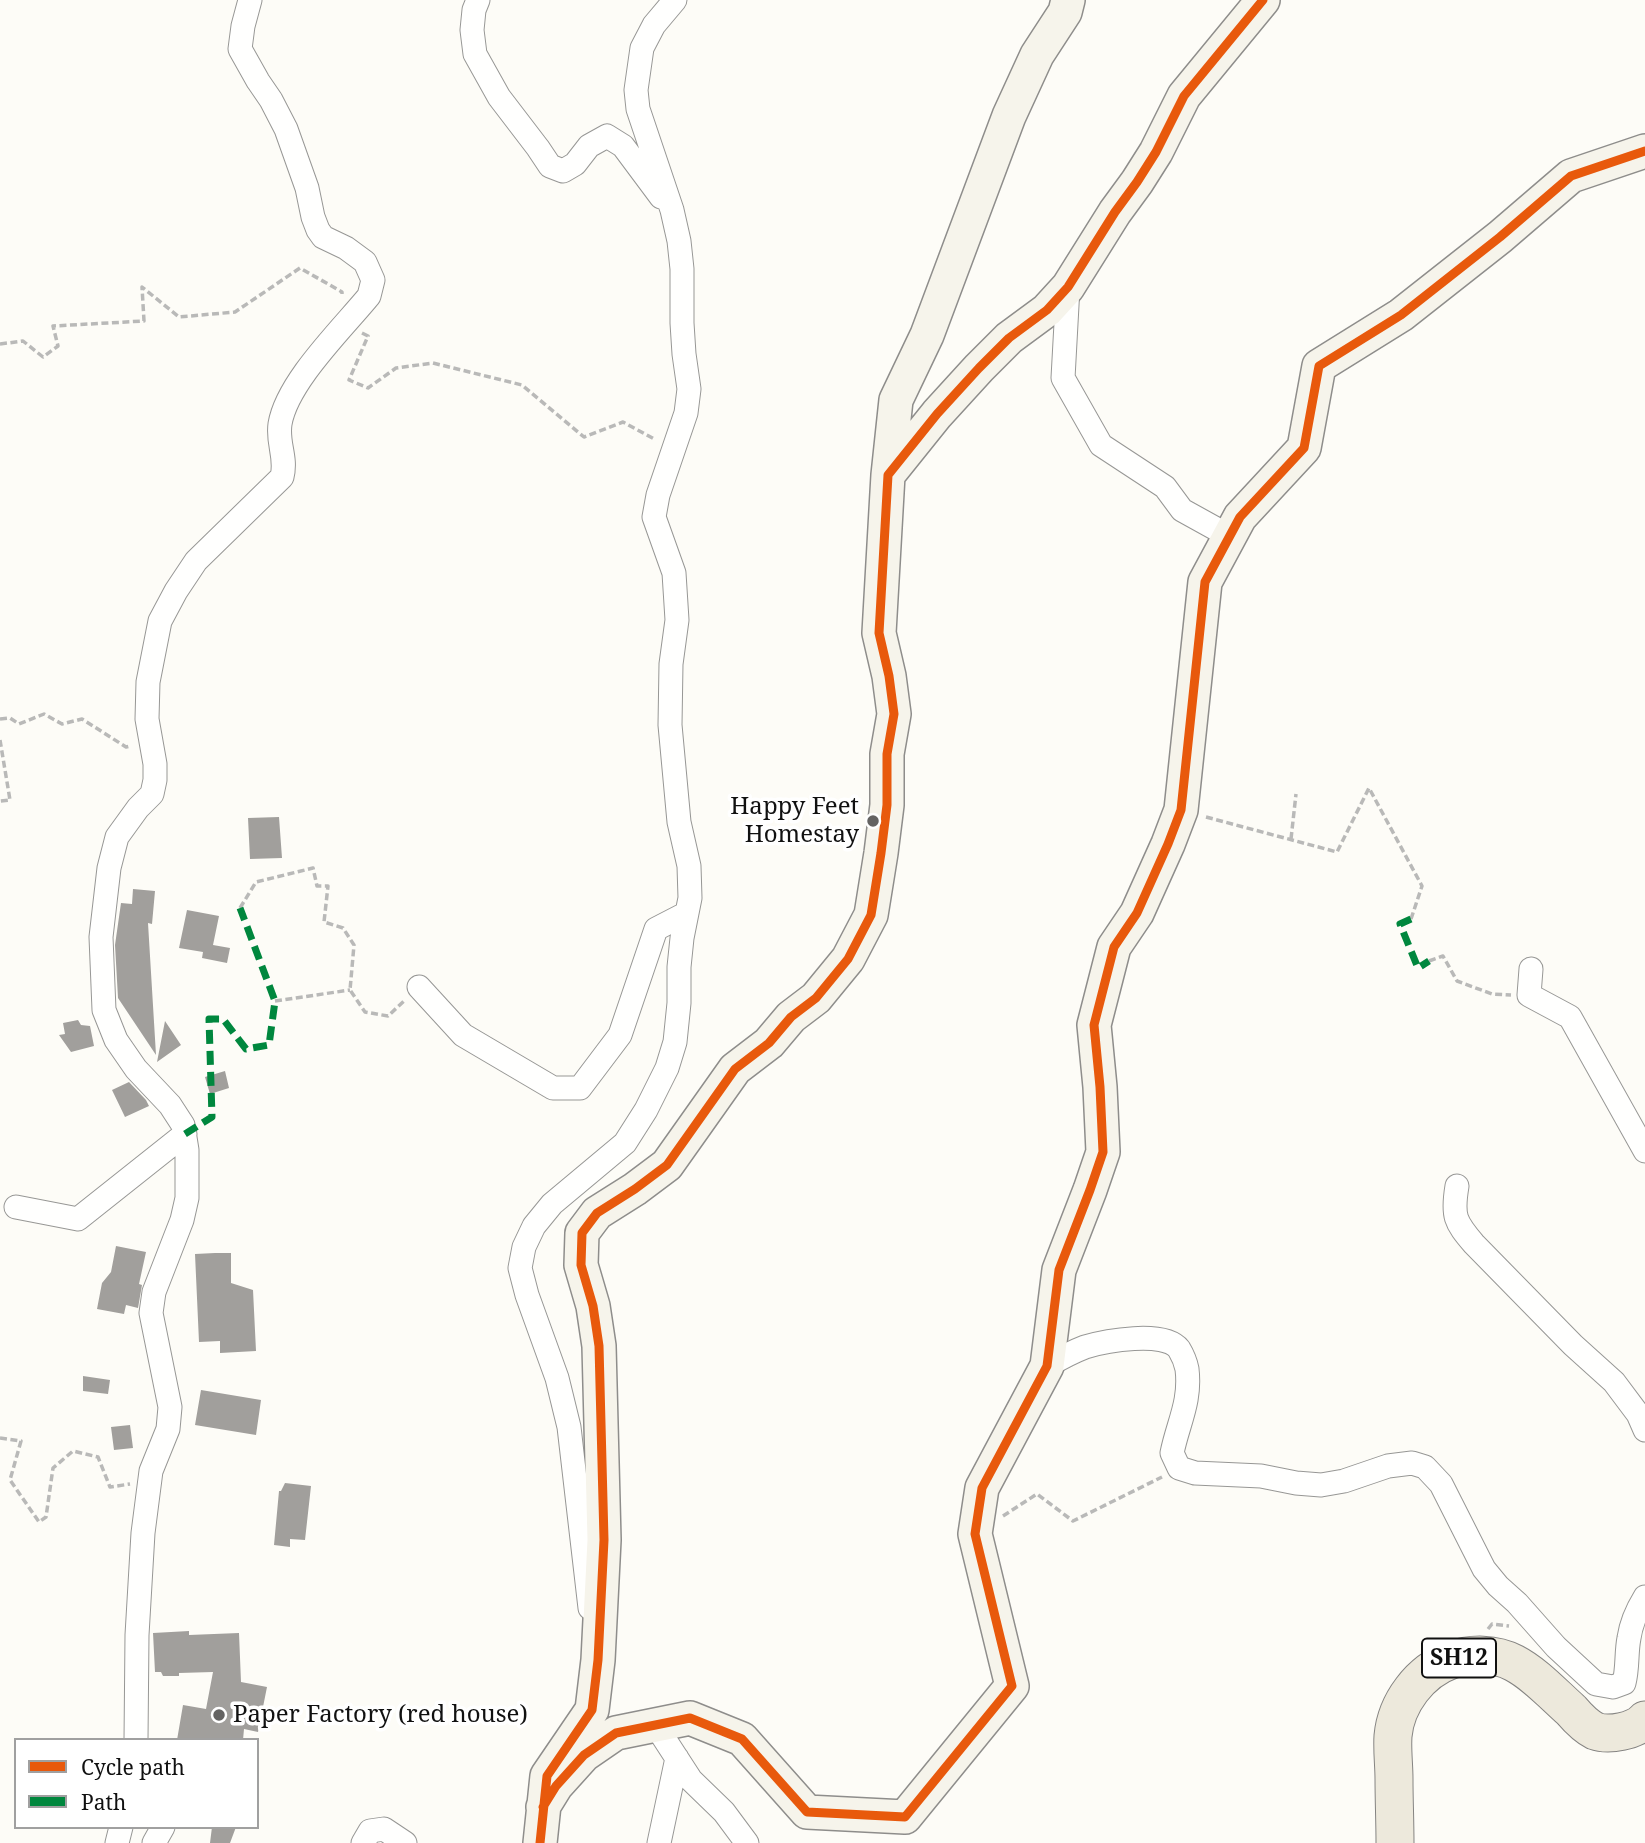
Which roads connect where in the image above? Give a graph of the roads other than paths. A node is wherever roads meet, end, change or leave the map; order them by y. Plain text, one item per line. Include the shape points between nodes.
1 (250, 0) edge
2 (478, 0) edge
3 (675, 0) edge
4 (1068, 0) edge
5 (1263, 0) edge
6 (1645, 151) edge
7 (672, 211) junction
8 (1068, 287) junction
9 (888, 475) junction
10 (1229, 536) junction
11 (687, 913) junction
12 (1531, 969) dead end
13 (419, 987) road end
14 (185, 1134) junction
15 (1645, 1151) edge
16 (1457, 1186) dead end
17 (16, 1207) dead end
18 (1047, 1366) junction
19 (1645, 1430) edge
20 (1645, 1597) edge
21 (598, 1660) junction
22 (1645, 1720) edge
23 (656, 1726) junction
24 (136, 1738) edge
25 (677, 1758) junction
26 (543, 1807) junction
27 (363, 1843) edge
28 (405, 1843) edge
29 (540, 1843) edge
30 (659, 1843) edge
31 (747, 1843) edge
32 (1395, 1843) edge

1 - 14 street via 240,49 286,129 318,230 365,262 373,280 369,296 308,368 290,400 280,423 282,477 196,561 159,621 148,681 147,719 155,772 152,794 117,837 109,868 101,937 104,1010 116,1040 170,1105
2 - 7 street via 472,30 475,54 499,97 550,166 563,171 607,136 623,146
3 - 7 street via 642,48 636,90 638,109
4 - 9 street via 1009,116 927,335 896,400
5 - 8 street via 1184,96 1156,152
6 - 10 street via 1571,176 1401,315 1319,366 1304,448 1240,517
7 - 11 street via 682,269 689,389 654,517 674,573 677,620 670,726 679,822 689,866
8 - 9 street via 979,368
8 - 10 street via 1063,378 1101,445 1165,486 1182,510
9 - 21 street via 879,633 894,714 871,915 848,959 816,998 735,1069 667,1165 597,1213 582,1233 581,1265 600,1346 604,1541
10 - 18 street via 1205,582 1181,810 1137,913 1114,947 1094,1025 1103,1152 1059,1270
11 - 13 street via 656,929 621,1035 580,1088 553,1087 463,1035
11 - 21 street via 675,1042 667,1068 625,1143 552,1204 534,1226 520,1268 569,1427
12 - 15 street via 1528,995 1570,1017
14 - 17 street via 78,1219
14 - 24 street via 183,1220 154,1292 151,1313 170,1407 168,1429 151,1471 143,1533
16 - 19 street via 1454,1213 1459,1226 1614,1382
18 - 20 street via 1104,1342 1143,1338 1167,1341 1178,1348 1186,1367 1187,1401 1172,1453 1179,1468 1195,1474 1261,1476 1321,1485 1388,1466 1412,1463 1425,1467 1441,1484 1484,1569 1596,1684 1613,1687 1624,1683 1628,1639
18 - 23 street via 982,1488 975,1534 1012,1686 905,1817 807,1812 743,1739 690,1718
21 - 26 street via 592,1710 548,1776
22 - 32 main road, SH12 via 1619,1733 1595,1731 1513,1662 1472,1656 1440,1665 1411,1690 1398,1713 1393,1735
23 - 25 street
23 - 26 street via 617,1733 584,1755
25 - 30 street
25 - 31 street
26 - 29 street
27 - 28 street via 370,1831 384,1829

